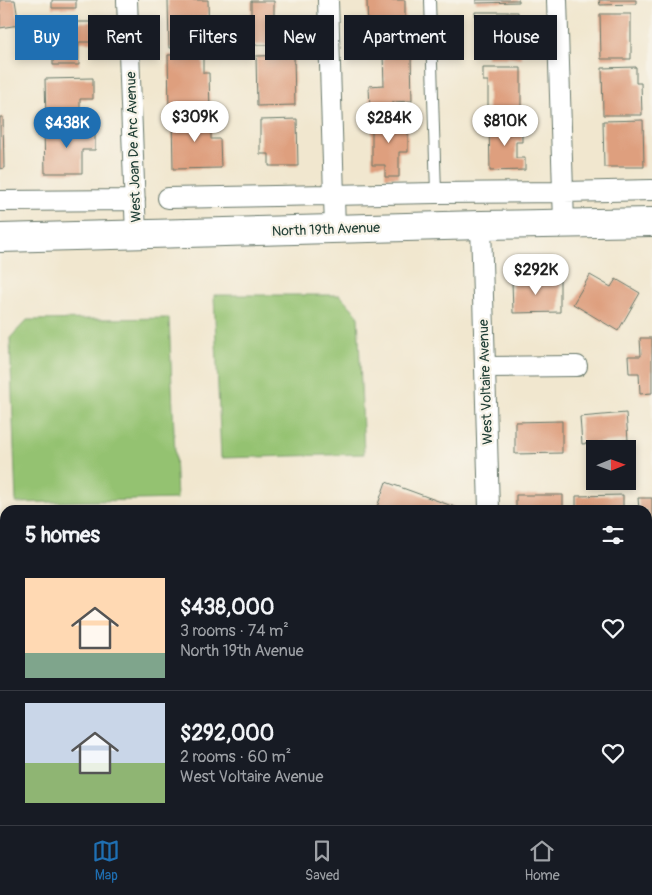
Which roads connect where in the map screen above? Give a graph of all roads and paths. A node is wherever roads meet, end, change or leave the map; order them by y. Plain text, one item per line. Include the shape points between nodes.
1 (127, 0) edge
2 (328, 0) edge
3 (430, 0) edge
4 (557, 0) edge
5 (652, 190) edge
6 (564, 192) junction
7 (436, 193) junction
8 (334, 195) junction
9 (168, 198) dead end
10 (134, 200) junction
11 (0, 201) edge
12 (652, 222) edge
13 (564, 223) junction
14 (481, 225) junction
15 (335, 229) junction
16 (136, 235) junction
17 (0, 238) edge
18 (577, 366) dead end
19 (485, 367) junction
20 (489, 505) edge

1 - 10 street, West Joan De Arc Avenue
2 - 8 street
3 - 7 lane
4 - 6 street
5 - 6 street
6 - 7 street
6 - 13 street
7 - 8 street
8 - 9 street
8 - 15 street
10 - 11 street
10 - 16 street, West Joan De Arc Avenue
12 - 13 main road, North 19th Avenue
13 - 14 main road, North 19th Avenue
14 - 15 main road, North 19th Avenue
14 - 19 street, West Voltaire Avenue
15 - 16 main road, North 19th Avenue
16 - 17 main road, North 19th Avenue
18 - 19 street
19 - 20 street, West Voltaire Avenue

